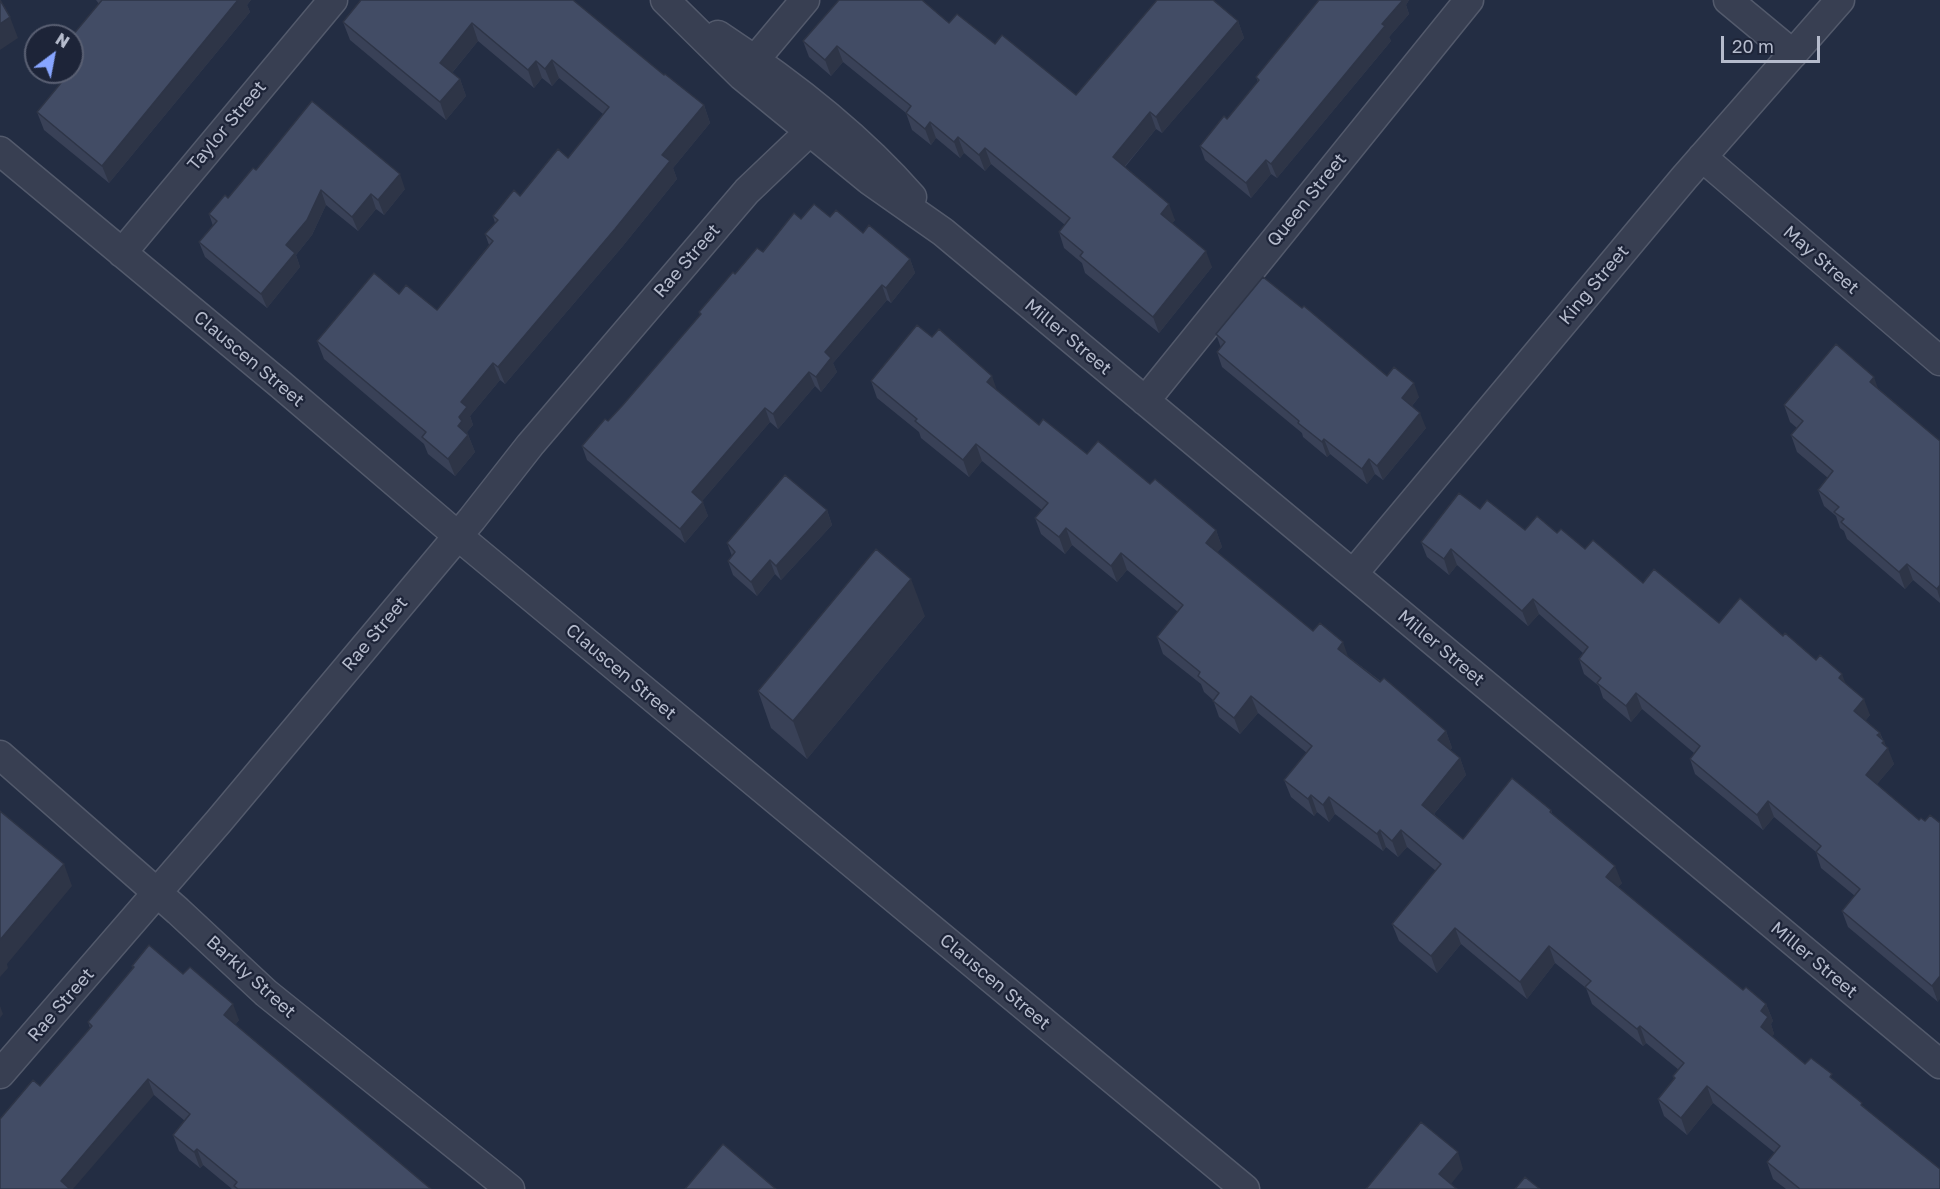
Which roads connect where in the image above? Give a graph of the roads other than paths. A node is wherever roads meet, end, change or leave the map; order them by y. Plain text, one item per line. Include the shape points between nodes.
1 (333, 0) edge
2 (805, 0) edge
3 (1469, 0) edge
4 (1728, 0) edge
5 (1840, 0) edge
6 (670, 3) edge
7 (1793, 54) junction
8 (748, 68) junction
9 (807, 116) junction
10 (0, 152) edge
11 (1702, 157) junction
12 (122, 252) junction
13 (1940, 361) edge
14 (1145, 401) junction
15 (458, 536) junction
16 (1353, 574) junction
17 (0, 755) edge
18 (156, 892) junction
19 (1940, 1064) edge
20 (0, 1074) edge
21 (510, 1189) edge
22 (1245, 1189) edge

1 - 12 street, Taylor Street
2 - 8 street
3 - 14 street, Queen Street
4 - 7 street
5 - 7 street, King Street
6 - 8 street, Miller Street
7 - 11 street, King Street
8 - 9 street, Miller Street
9 - 14 street, Miller Street via 869,180 943,232
9 - 15 street, Rae Street
10 - 12 street, Clauscen Street
11 - 13 street, May Street
11 - 16 street, King Street
12 - 15 street, Clauscen Street
14 - 16 street, Miller Street
15 - 18 street, Rae Street
15 - 22 street, Clauscen Street
16 - 19 street, Miller Street
17 - 18 street, Barkly Street
18 - 20 street, Rae Street
18 - 21 street, Barkly Street via 266,993

